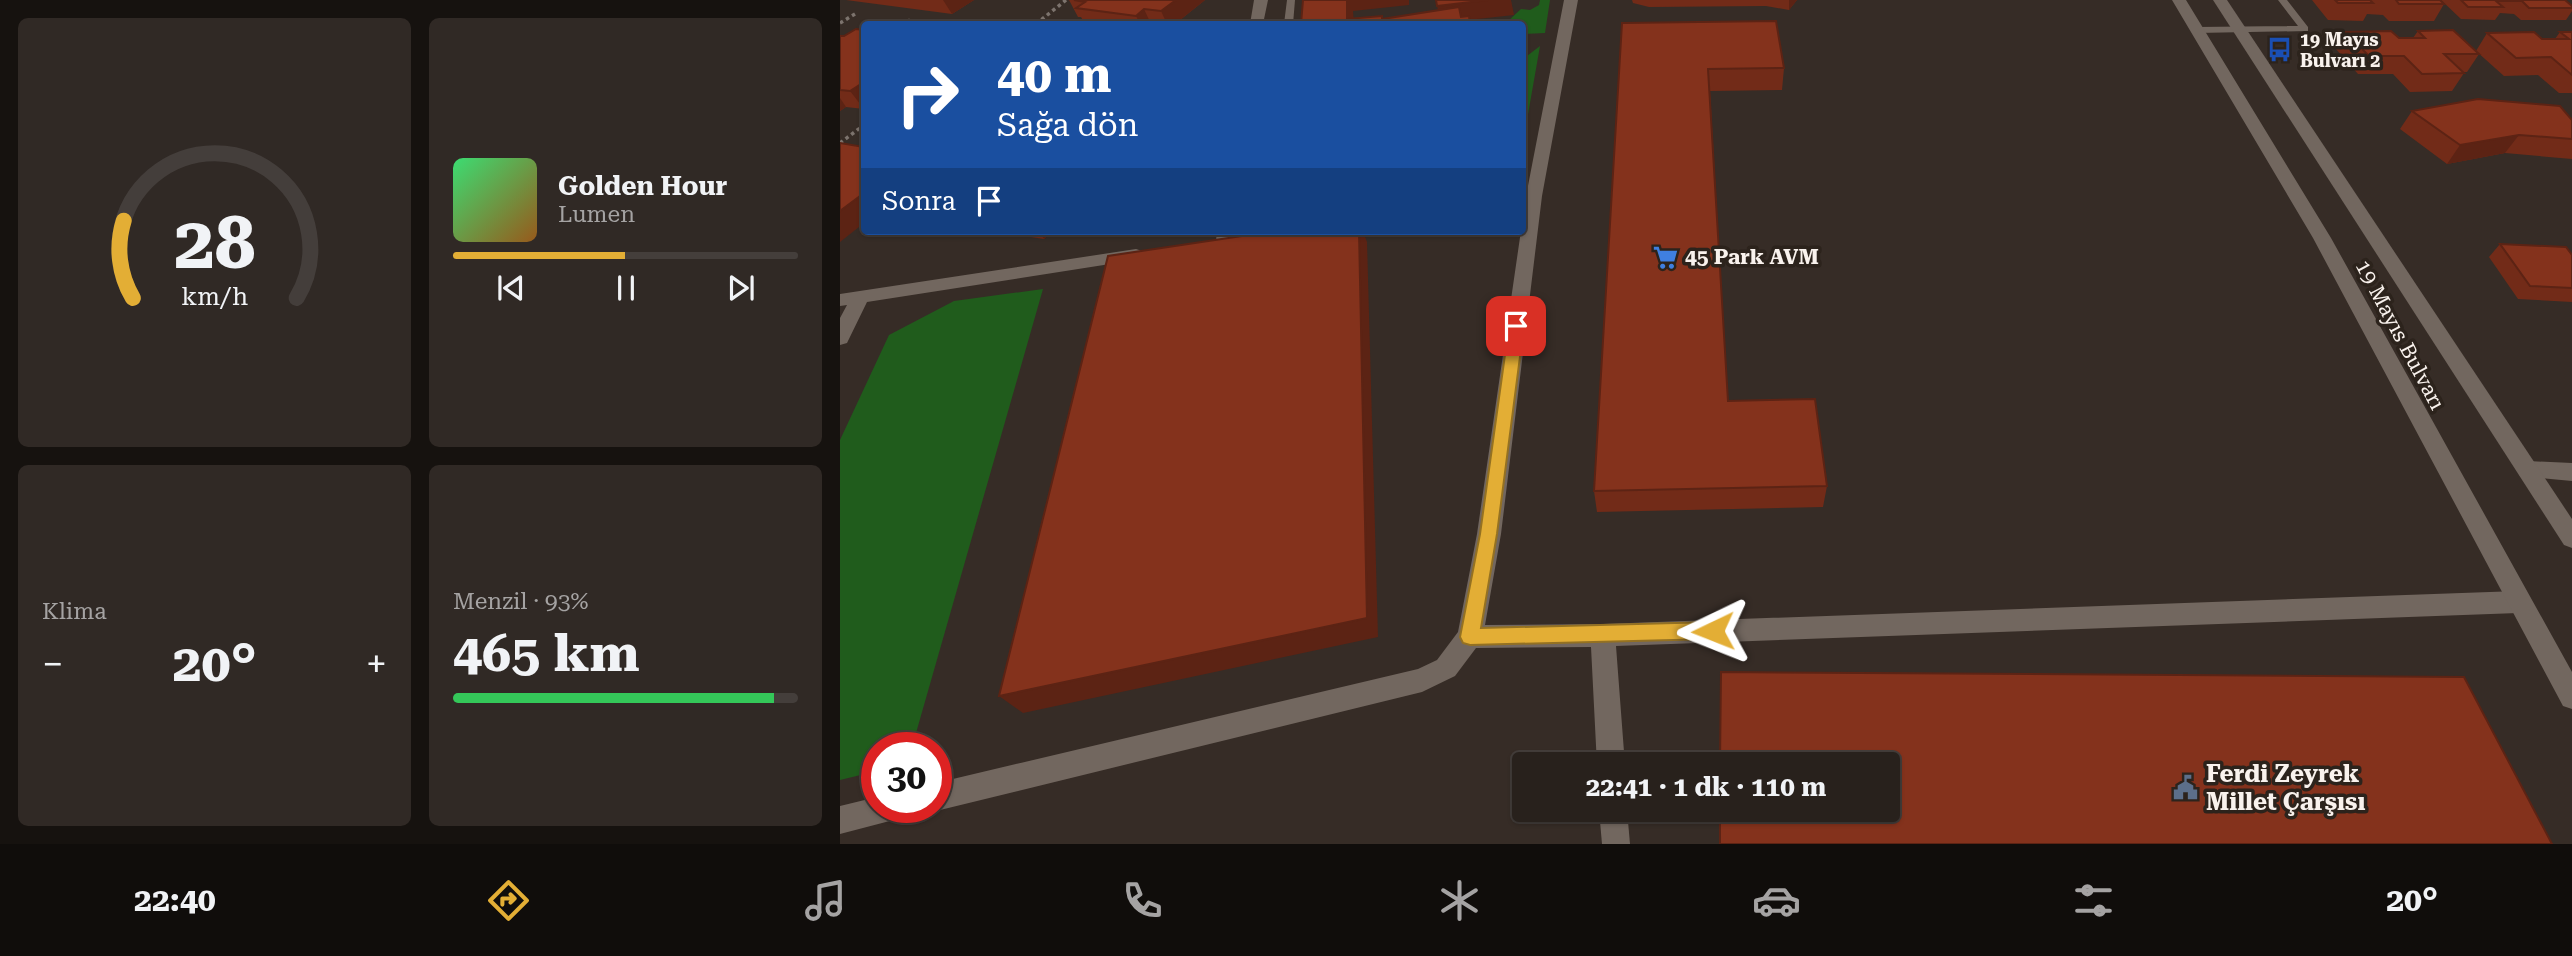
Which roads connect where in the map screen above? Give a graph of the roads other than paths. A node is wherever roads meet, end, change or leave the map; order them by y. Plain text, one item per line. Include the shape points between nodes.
1 (1261, 0) edge
2 (1291, 0) edge
3 (1571, 0) edge
4 (2179, 0) edge
5 (2220, 0) edge
6 (2282, 0) edge
7 (1258, 21) edge
8 (1289, 21) edge
9 (2197, 30) junction
10 (2240, 30) junction
11 (1528, 197) edge
12 (1524, 235) edge
13 (1248, 238) edge
14 (1221, 239) edge
15 (1157, 251) edge
16 (860, 296) junction
17 (840, 300) edge
18 (840, 338) edge
19 (2528, 470) junction
20 (2572, 472) edge
21 (2572, 538) edge
22 (2518, 602) junction
23 (1603, 635) junction
24 (1470, 637) junction
25 (2572, 697) edge
26 (1610, 752) edge
27 (952, 793) edge
28 (861, 815) edge
29 (840, 820) edge
30 (1615, 822) edge
31 (1616, 844) edge

1 - 7 street
2 - 8 lane
3 - 11 street
4 - 9 street, 19 Mayıs Bulvarı
5 - 10 street, 19 Mayıs Bulvarı
6 - 10 lane via 2305,29
9 - 10 lane
9 - 22 street, 19 Mayıs Bulvarı via 2322,239
10 - 19 street, 19 Mayıs Bulvarı
12 - 24 street via 1489,534
13 - 14 street
15 - 16 street
16 - 17 street
16 - 18 street
19 - 20 street
19 - 21 street, 19 Mayıs Bulvarı
22 - 23 street
22 - 25 street, 19 Mayıs Bulvarı
23 - 24 street
23 - 26 street
24 - 27 street via 1446,668 1422,680
28 - 29 street
30 - 31 street

